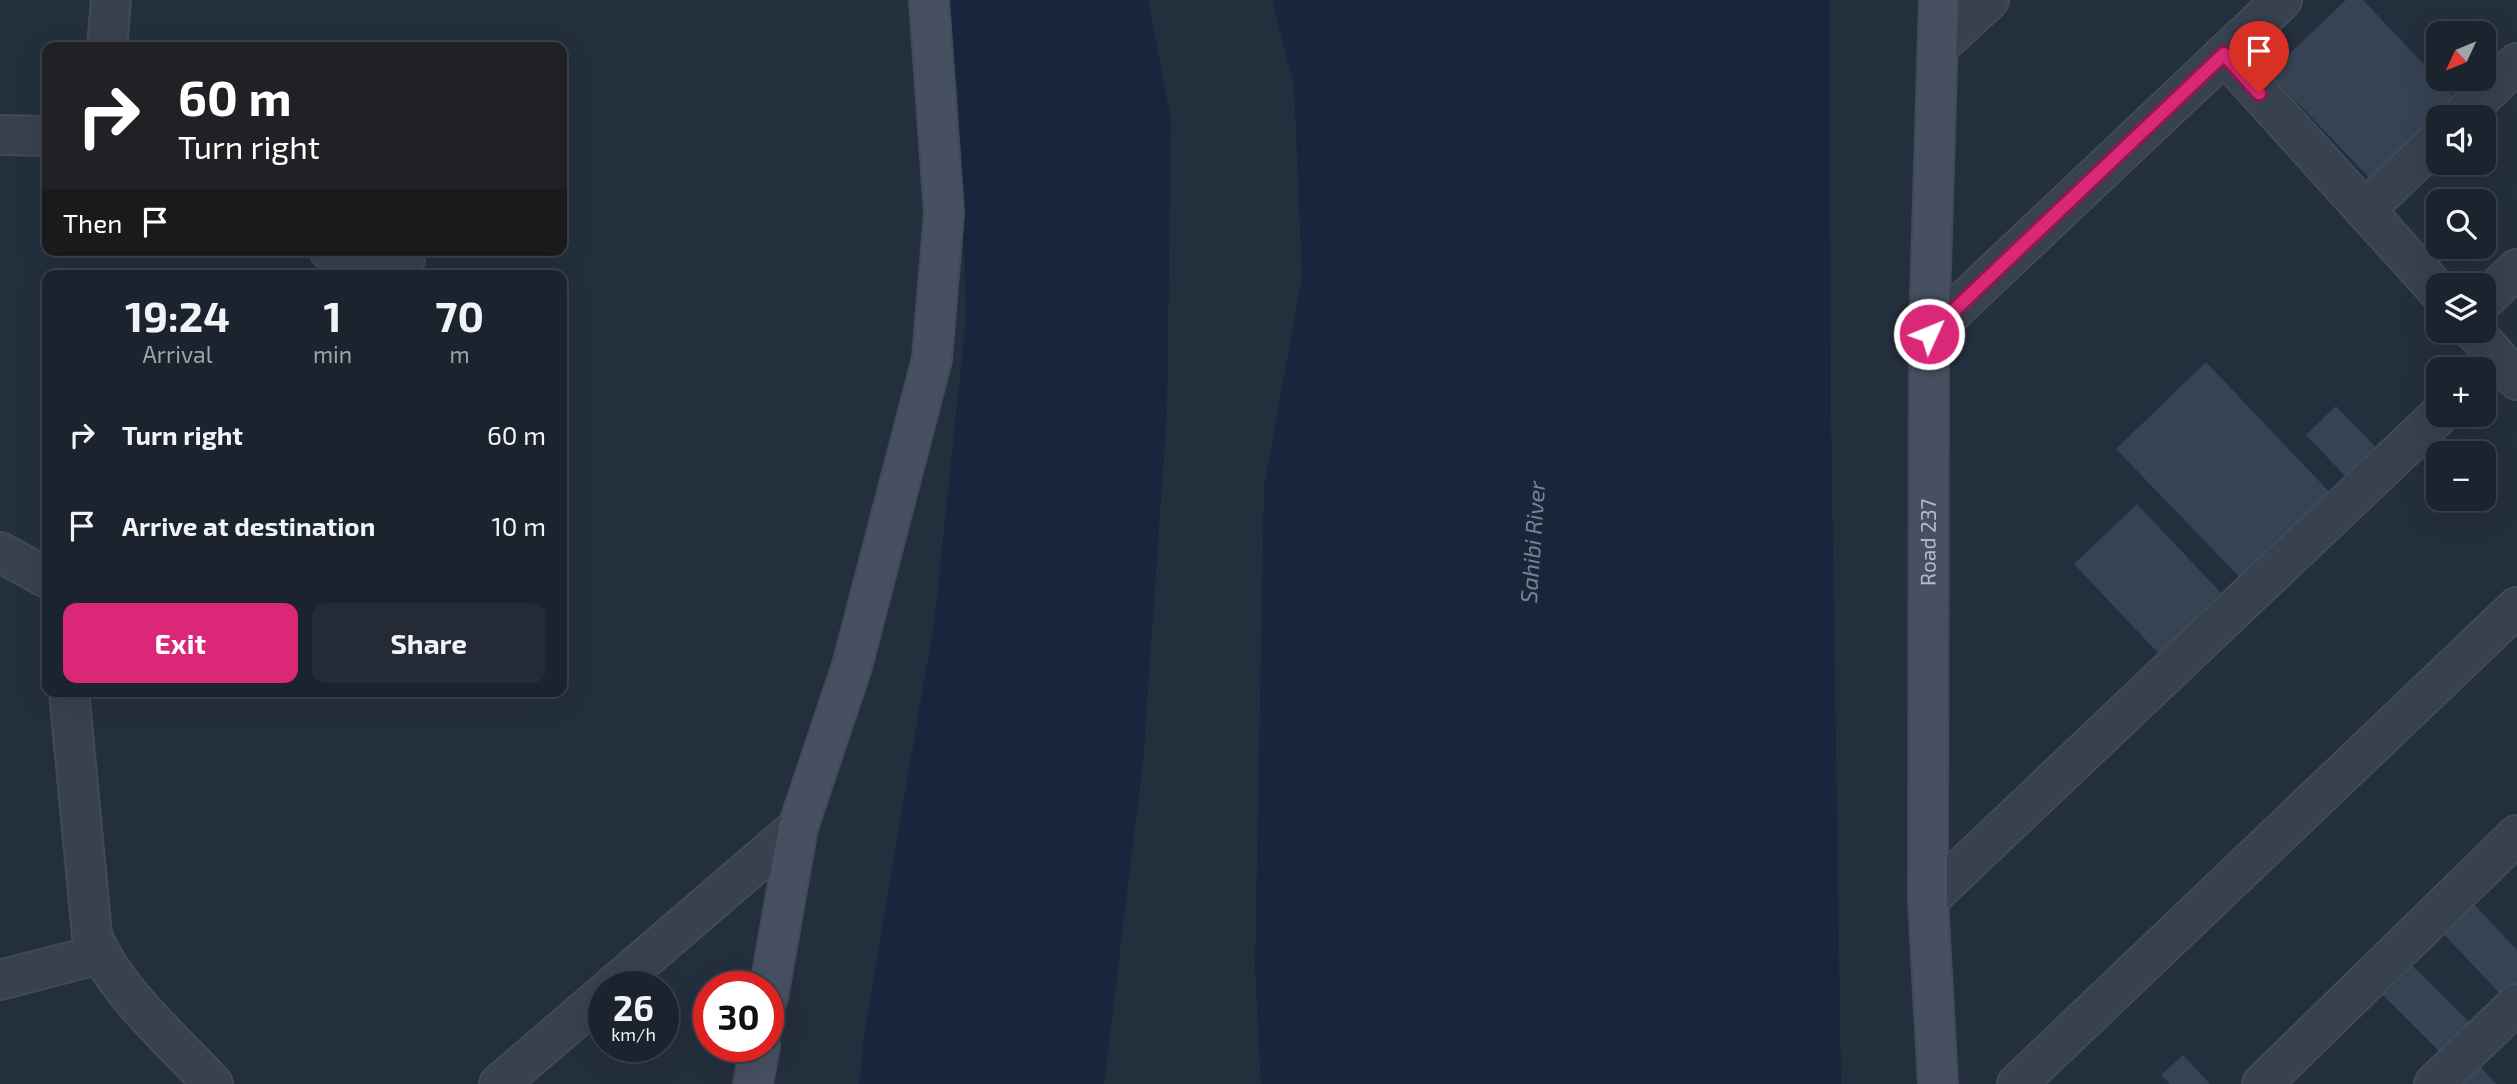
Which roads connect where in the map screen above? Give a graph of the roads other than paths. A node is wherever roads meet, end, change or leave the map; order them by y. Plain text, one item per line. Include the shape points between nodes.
1 (111, 0) edge
2 (929, 0) edge
3 (1938, 0) edge
4 (1989, 0) edge
5 (2282, 0) edge
6 (107, 42) edge
7 (1938, 47) junction
8 (2224, 54) junction
9 (2517, 63) edge
10 (2473, 105) edge
11 (0, 135) edge
12 (42, 136) edge
13 (2426, 152) edge
14 (2365, 210) junction
15 (380, 256) edge
16 (405, 259) dead end
17 (2517, 269) edge
18 (2426, 278) edge
19 (2496, 289) edge
20 (1929, 334) junction
21 (2426, 427) edge
22 (0, 552) edge
23 (42, 575) edge
24 (2517, 607) edge
25 (70, 697) edge
26 (798, 827) junction
27 (2517, 835) edge
28 (1928, 900) junction
29 (100, 954) junction
30 (631, 971) edge
31 (773, 971) edge
32 (0, 980) edge
33 (2517, 1004) edge
34 (588, 1008) edge
35 (757, 1062) edge
36 (212, 1084) edge
37 (499, 1084) edge
38 (753, 1084) edge
39 (1938, 1084) edge
40 (2017, 1084) edge
41 (2262, 1084) edge
42 (2434, 1084) edge

1 - 6 street
2 - 26 street via 944,213 932,359 852,666
3 - 7 street, Road 237
4 - 7 street
5 - 8 street
7 - 20 street, Road 237
8 - 14 street
8 - 20 street
9 - 10 street
11 - 12 street
13 - 14 street
14 - 18 street
15 - 16 street
17 - 19 street
20 - 28 street, Road 237
21 - 28 street
22 - 23 street
24 - 40 street
25 - 29 street via 92,935
26 - 30 street
26 - 31 street
27 - 41 street
28 - 39 street, Road 237
29 - 32 street
29 - 36 street via 117,980
33 - 42 street
34 - 37 street
35 - 38 street

